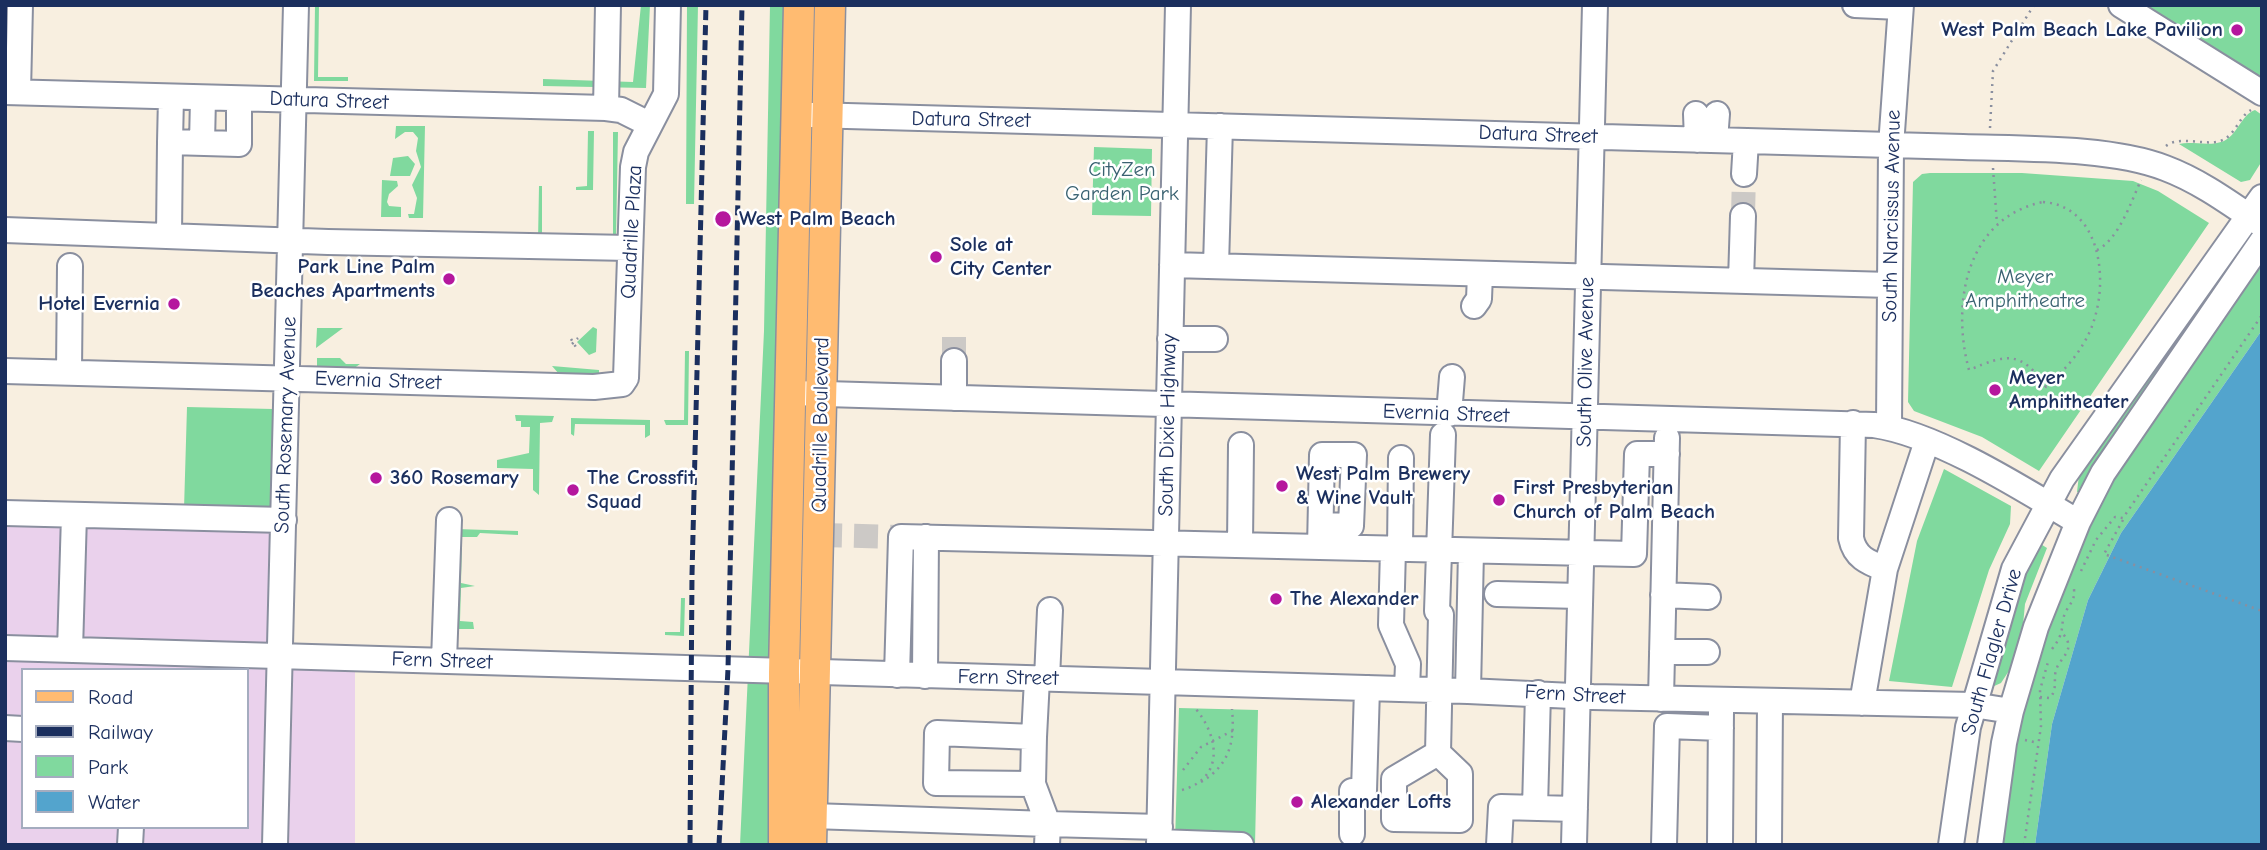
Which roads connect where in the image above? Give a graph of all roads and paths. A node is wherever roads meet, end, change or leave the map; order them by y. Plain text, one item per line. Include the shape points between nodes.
1 (20, 5) edge
2 (296, 5) edge
3 (608, 5) edge
4 (668, 5) edge
5 (799, 5) edge
6 (830, 5) edge
7 (1178, 5) edge
8 (1595, 5) edge
9 (1855, 5) edge
10 (2034, 5) edge
11 (2121, 5) edge
12 (1900, 6) edge
13 (12, 92) edge
14 (171, 97) junction
15 (203, 98) junction
16 (239, 99) junction
17 (293, 100) junction
18 (2259, 100) edge
19 (606, 108) junction
20 (1706, 114) dead end
21 (797, 115) junction
22 (827, 116) junction
23 (649, 124) junction
24 (1175, 125) junction
25 (1220, 126) junction
26 (1592, 137) junction
27 (1706, 140) junction
28 (1746, 141) junction
29 (170, 142) junction
30 (202, 143) junction
31 (1891, 146) junction
32 (2166, 146) dead end
33 (1991, 158) junction
34 (1744, 174) tunnel mouth
35 (2142, 180) dead end
36 (2258, 213) edge
37 (1743, 216) tunnel mouth
38 (1997, 225) junction
39 (5, 230) edge
40 (169, 235) junction
41 (291, 239) junction
42 (2262, 242) edge
43 (630, 248) junction
44 (2097, 250) junction
45 (1172, 265) junction
46 (70, 266) dead end
47 (1216, 266) junction
48 (1480, 274) junction
49 (1588, 277) junction
50 (1741, 281) junction
51 (1890, 285) junction
52 (1474, 306) dead end
53 (2262, 315) edge
54 (578, 338) dead end
55 (570, 339) dead end
56 (1170, 339) junction
57 (1215, 340) dead end
58 (572, 344) junction
59 (577, 349) dead end
60 (954, 360) tunnel mouth
61 (5, 371) edge
62 (69, 372) junction
63 (1452, 377) dead end
64 (288, 378) junction
65 (624, 382) joint
66 (792, 393) junction
67 (822, 394) junction
68 (954, 398) junction
69 (1169, 405) junction
70 (1584, 418) junction
71 (1667, 419) junction
72 (1446, 424) junction
73 (1853, 424) junction
74 (1889, 427) junction
75 (1927, 441) junction
76 (1241, 445) dead end
77 (1667, 454) junction
78 (1401, 458) dead end
79 (2047, 503) junction
80 (5, 513) edge
81 (74, 515) junction
82 (2123, 519) junction
83 (284, 520) junction
84 (449, 520) dead end
85 (2078, 522) junction
86 (926, 537) junction
87 (1166, 544) junction
88 (1240, 545) junction
89 (1397, 549) junction
90 (1440, 550) junction
91 (1471, 551) junction
92 (1581, 553) junction
93 (1885, 569) junction
94 (2078, 573) dead end
95 (2073, 584) dead end
96 (1497, 594) dead end
97 (1663, 595) junction
98 (1580, 596) junction
99 (1708, 597) dead end
100 (1050, 610) dead end
101 (2262, 611) edge
102 (2063, 634) junction
103 (5, 648) edge
104 (71, 650) junction
105 (1662, 652) junction
106 (1707, 652) dead end
107 (278, 656) junction
108 (133, 661) edge
109 (444, 661) junction
110 (784, 672) junction
111 (815, 673) junction
112 (897, 675) junction
113 (925, 676) junction
114 (1042, 679) junction
115 (1163, 682) junction
116 (1367, 688) junction
117 (1407, 689) junction
118 (1439, 690) junction
119 (1468, 691) junction
120 (1538, 693) junction
121 (1577, 697) junction
122 (2040, 697) junction
123 (1661, 699) junction
124 (1721, 700) junction
125 (1770, 701) junction
126 (1862, 704) junction
127 (1973, 705) junction
128 (1195, 708) dead end
129 (1232, 709) dead end
130 (2011, 711) junction
131 (1721, 728) junction
132 (1234, 730) junction
133 (1034, 737) junction
134 (1214, 738) junction
135 (1438, 753) dead end
136 (1178, 778) dead end
137 (1033, 784) junction
138 (1198, 784) junction
139 (1176, 790) dead end
140 (1535, 808) junction
141 (1575, 809) junction
142 (811, 830) edge
143 (1048, 834) edge
144 (1352, 834) dead end
145 (1159, 838) edge
146 (275, 845) edge
147 (784, 845) edge
148 (1241, 845) edge
149 (1499, 845) edge
150 (1574, 845) edge
151 (1664, 845) edge
152 (1720, 845) edge
153 (1769, 845) edge
154 (1951, 845) edge
155 (1990, 845) edge
156 (2024, 845) edge

1 - 13 street
2 - 17 street, South Rosemary Avenue
3 - 19 street
4 - 23 street, Quadrille Plaza via 666,94
5 - 21 main road, Quadrille Boulevard
6 - 22 main road, Quadrille Boulevard
7 - 24 street, South Dixie Highway
8 - 26 street, South Olive Avenue
9 - 12 street
10 - 33 path via 1993,71
11 - 18 street
12 - 31 street, South Narcissus Avenue
13 - 14 street, Datura Street
14 - 15 street, Datura Street
14 - 29 street
15 - 16 street, Datura Street
15 - 30 street
16 - 17 street, Datura Street
16 - 30 street via 239,144
17 - 19 street, Datura Street
17 - 41 street, South Rosemary Avenue
18 - 32 path via 2220,141 2175,141
19 - 23 street, Datura Street
20 - 27 street
21 - 22 street, Datura Street
21 - 66 main road, Quadrille Boulevard
22 - 24 street, Datura Street
22 - 67 main road, Quadrille Boulevard
23 - 43 street, Quadrille Plaza via 633,167
24 - 25 street, Datura Street
24 - 45 street, South Dixie Highway
25 - 26 street, Datura Street
25 - 47 street
26 - 27 street, Datura Street
26 - 49 street, South Olive Avenue
27 - 28 street, Datura Street
28 - 31 street, Datura Street
28 - 34 street
29 - 30 street
29 - 40 street
31 - 33 street, Datura Street
31 - 51 street, South Narcissus Avenue
33 - 36 street, Datura Street via 2093,154 2143,160
33 - 38 path
35 - 44 path via 2105,246
36 - 79 street, South Flagler Drive via 2181,307
37 - 50 street
38 - 44 path via 2021,206 2057,203 2077,214
38 - 44 path via 1969,270 1962,302 1961,331 1969,370 1996,358 2014,357 2027,364 2046,387 2071,364 2095,319 2100,272
39 - 40 street
40 - 41 street
41 - 43 street
41 - 64 street, South Rosemary Avenue
42 - 85 street, South Flagler Drive via 2103,473
43 - 65 street, Quadrille Plaza
45 - 47 street
45 - 56 street, South Dixie Highway
46 - 62 street
47 - 48 street
48 - 49 street
48 - 52 street via 1479,299
49 - 50 street
49 - 70 street, South Olive Avenue
50 - 51 street
51 - 74 street, South Narcissus Avenue
53 - 82 path
54 - 58 path
55 - 58 path
56 - 57 street
56 - 69 street, South Dixie Highway
58 - 59 path
60 - 68 street
61 - 62 street, Evernia Street
62 - 64 street, Evernia Street
63 - 72 street
64 - 65 street, Evernia Street via 594,387
64 - 83 street, South Rosemary Avenue
66 - 67 street, Evernia Street
66 - 110 main road, Quadrille Boulevard
67 - 68 street, Evernia Street
67 - 111 main road, Quadrille Boulevard
68 - 69 street, Evernia Street
69 - 72 street, Evernia Street
69 - 87 street, South Dixie Highway
70 - 71 street, Evernia Street
70 - 72 street, Evernia Street
70 - 92 street, South Olive Avenue
71 - 73 street, Evernia Street
71 - 77 street
72 - 90 street
73 - 74 street, Evernia Street
73 - 93 street via 1851,538 1854,551
74 - 75 street, Evernia Street
75 - 79 street, Evernia Street
75 - 93 street
76 - 88 street
77 - 92 street via 1637,454 1634,554
77 - 97 street
78 - 89 street
79 - 85 street, Evernia Street
79 - 127 street, South Flagler Drive via 2014,569
80 - 81 street
81 - 83 street
81 - 104 street
82 - 94 path via 2115,517
82 - 101 path via 2104,554
83 - 107 street, South Rosemary Avenue
84 - 109 street
85 - 130 street, South Flagler Drive via 2036,627
86 - 87 street
86 - 112 street via 901,537
86 - 113 street
87 - 88 street
87 - 115 street, South Dixie Highway
88 - 89 street via 1321,536
89 - 90 street
89 - 117 street via 1391,625 1408,664
90 - 91 street
90 - 118 street
91 - 92 street
91 - 119 street
92 - 98 street, South Olive Avenue
93 - 126 street
95 - 102 path
96 - 98 street
97 - 99 street
97 - 105 street
98 - 121 street, South Olive Avenue
100 - 114 street
102 - 122 path via 2050,652
102 - 122 path via 2068,650 2056,669 2056,688 2050,698
103 - 104 street, Fern Street
104 - 108 street, Fern Street
105 - 106 street
105 - 123 street
107 - 108 street, Fern Street
107 - 109 street, Fern Street
107 - 146 street, South Rosemary Avenue
109 - 110 street, Fern Street
110 - 111 street, Fern Street
110 - 147 main road, Quadrille Boulevard
111 - 112 street, Fern Street
111 - 142 main road, Quadrille Boulevard
112 - 113 street, Fern Street
113 - 114 street, Fern Street
114 - 115 street, Fern Street
114 - 133 street
115 - 116 street, Fern Street
115 - 145 street, South Dixie Highway
116 - 117 street, Fern Street
116 - 144 street via 1364,791 1352,790
117 - 118 street, Fern Street
118 - 119 street, Fern Street
118 - 135 street
119 - 120 street, Fern Street
120 - 121 street, Fern Street
120 - 140 street
121 - 123 street, Fern Street
121 - 141 street, South Olive Avenue
122 - 156 path via 2041,726
123 - 124 street, Fern Street
124 - 125 street, Fern Street
124 - 131 street
125 - 126 street, Fern Street
125 - 153 street
126 - 127 street, Fern Street
127 - 130 street, Fern Street
127 - 154 street, South Flagler Drive
128 - 134 path
129 - 132 path
130 - 155 street, South Flagler Drive
131 - 151 street via 1667,726
131 - 152 street
132 - 134 path
132 - 138 path via 1229,755 1221,767
133 - 137 street
133 - 137 street via 937,733 936,758 936,783
134 - 136 path via 1193,756
134 - 138 path via 1212,761
137 - 143 street
138 - 139 path
140 - 141 street
140 - 149 street via 1501,807
141 - 150 street, South Olive Avenue
142 - 143 street
143 - 145 street
145 - 148 street

